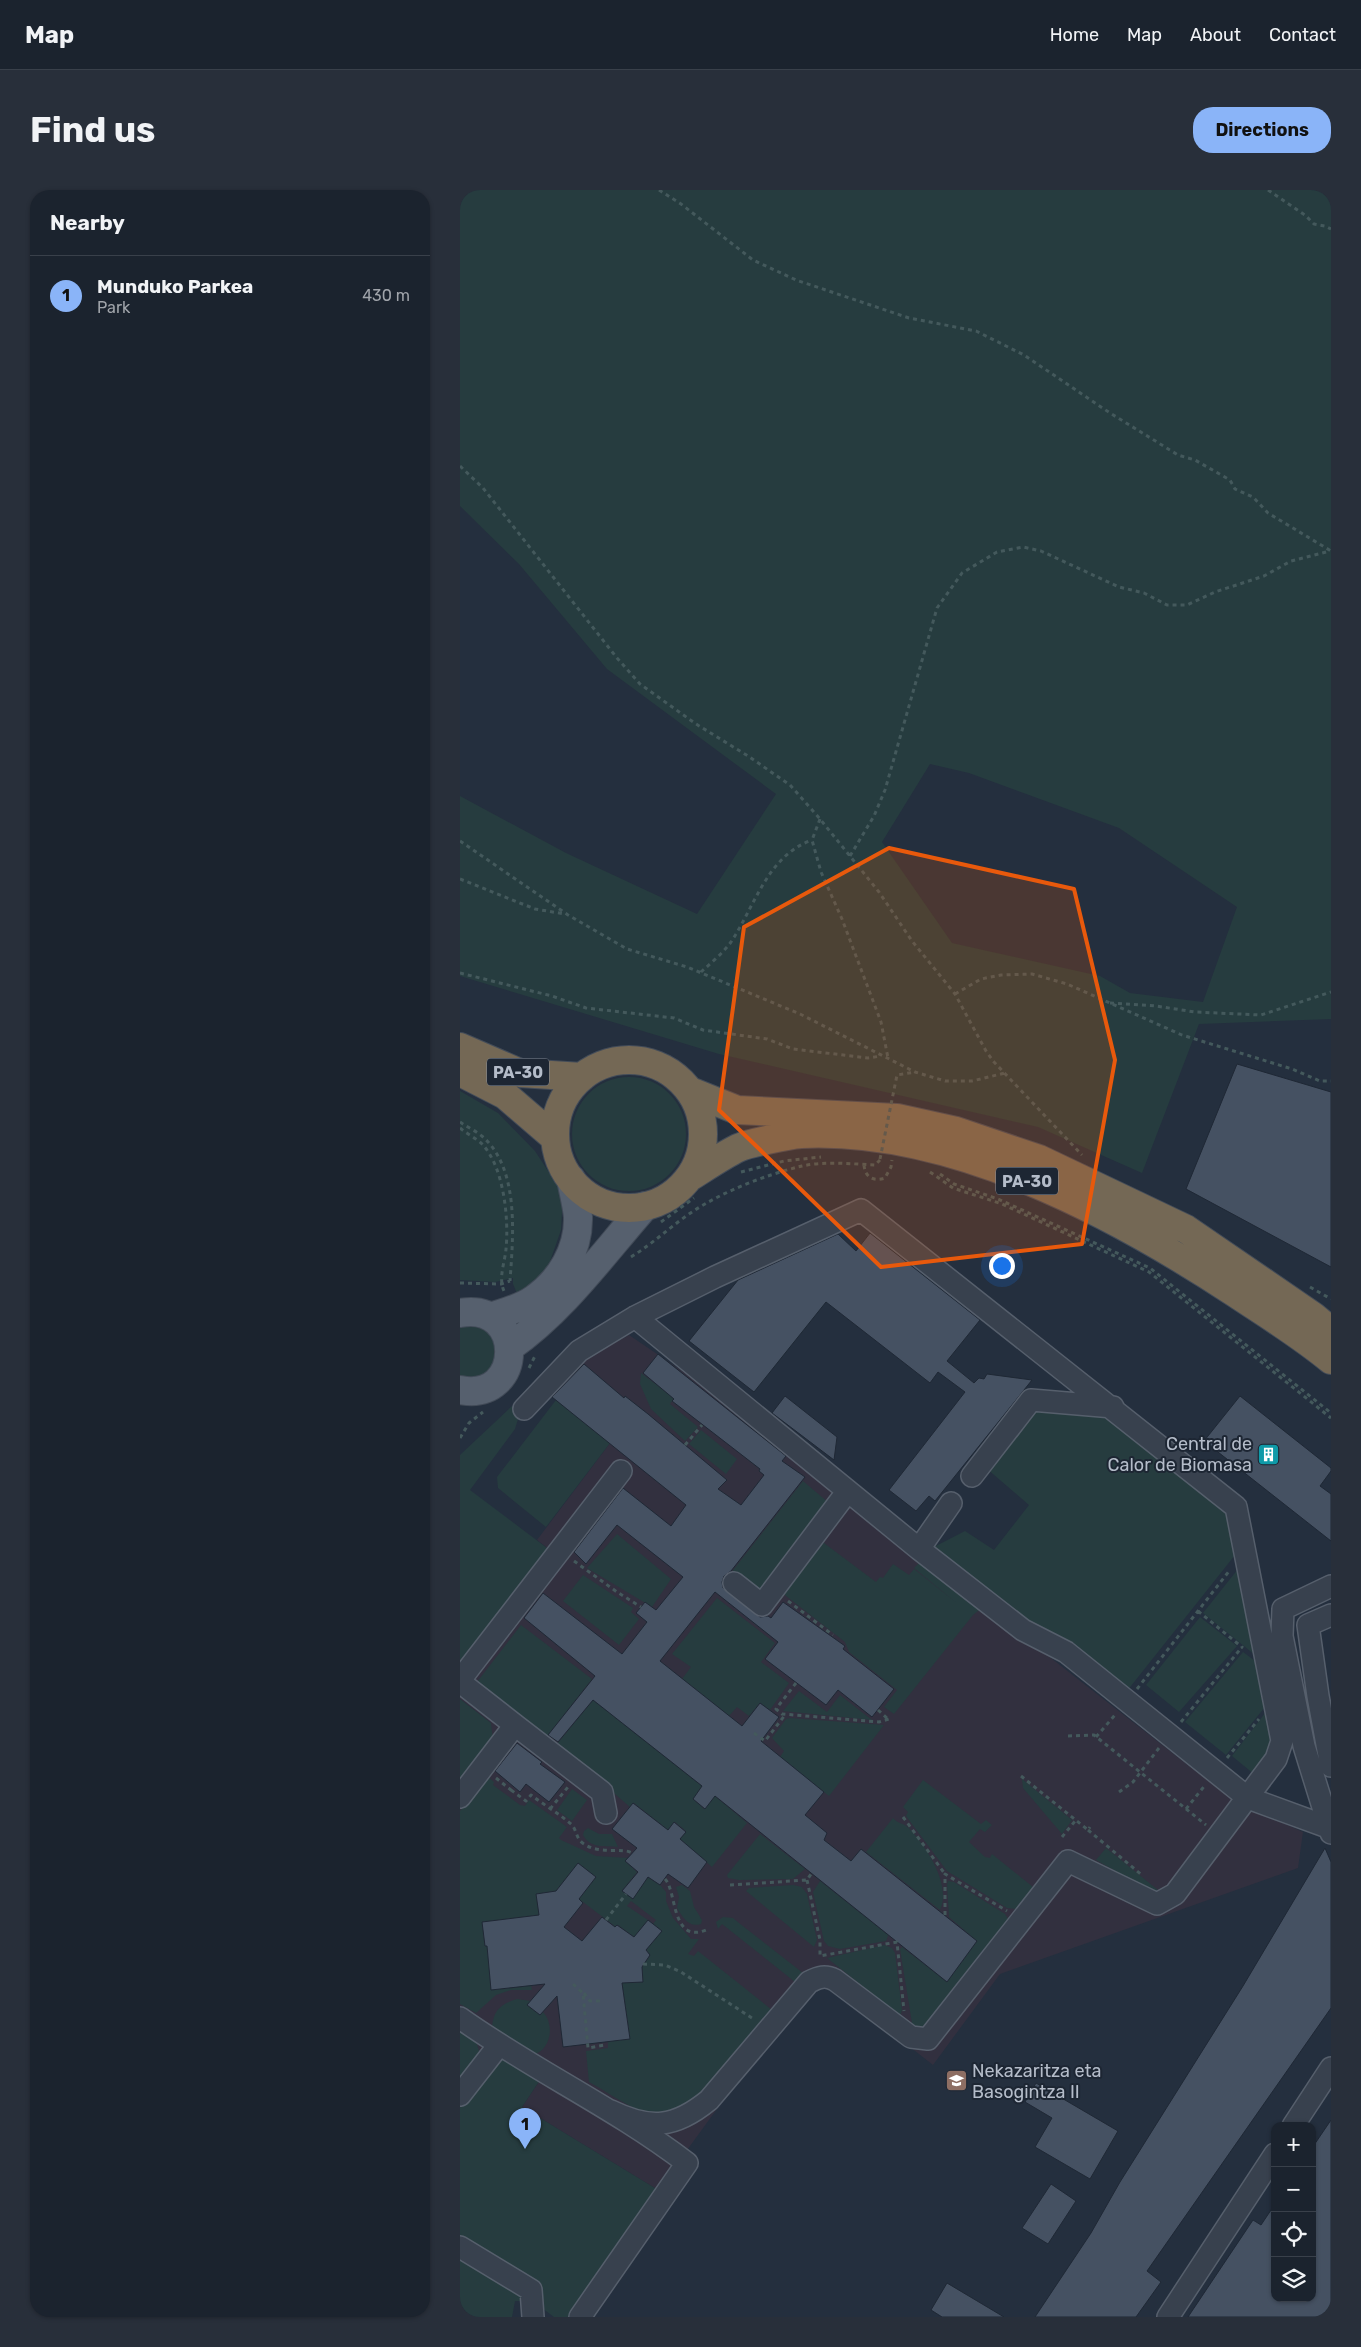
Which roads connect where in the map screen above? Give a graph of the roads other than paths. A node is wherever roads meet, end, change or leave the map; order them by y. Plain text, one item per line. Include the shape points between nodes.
1 (460, 1047) edge
2 (460, 1072) edge
3 (582, 1077) junction
4 (690, 1091) junction
5 (555, 1138) junction
6 (571, 1179) junction
7 (694, 1186) junction
8 (650, 1216) junction
9 (460, 1313) edge
10 (503, 1313) junction
11 (635, 1317) junction
12 (1331, 1331) edge
13 (510, 1347) junction
14 (1331, 1360) edge
15 (469, 1391) edge
16 (1113, 1407) junction
17 (524, 1408) dead end
18 (460, 1411) edge
19 (621, 1471) dead end
20 (972, 1476) dead end
21 (847, 1492) junction
22 (951, 1503) dead end
23 (919, 1549) junction
24 (734, 1583) dead end
25 (1331, 1586) edge
26 (1331, 1614) edge
27 (460, 1681) edge
28 (516, 1725) junction
29 (1331, 1766) edge
30 (460, 1797) edge
31 (1248, 1798) junction
32 (606, 1813) dead end
33 (1330, 1831) edge
34 (460, 2018) edge
35 (499, 2045) junction
36 (1331, 2068) edge
37 (460, 2095) edge
38 (611, 2111) junction
39 (1296, 2122) edge
40 (1271, 2160) edge
41 (460, 2247) edge
42 (532, 2317) edge
43 (580, 2317) edge
44 (1168, 2317) edge

1 - 3 highway, PA-30 via 520,1073
2 - 5 highway, PA-30 via 505,1095
3 - 4 highway, PA-30 via 603,1064 627,1059 651,1063 673,1074
3 - 5 highway, PA-30 via 560,1108
4 - 7 highway, PA-30 via 700,1111 704,1134
4 - 12 highway, PA-30 via 738,1110 897,1118 956,1130 1039,1159 1186,1229
5 - 6 highway, PA-30 via 560,1160
6 - 8 highway, PA-30 via 604,1203
6 - 10 main road via 578,1217 568,1262 533,1300
7 - 8 highway, PA-30 via 677,1190 662,1200
7 - 14 highway, PA-30 via 740,1147 800,1134 865,1136 980,1162 1053,1191 1179,1256
8 - 13 main road via 529,1334
9 - 10 main road
10 - 13 main road
11 - 16 street via 862,1210
11 - 17 street via 578,1351
11 - 21 street
13 - 15 main road via 510,1359 503,1375 490,1387
15 - 18 main road
16 - 20 street via 1031,1400
16 - 31 street via 1236,1507 1282,1741 1280,1751
19 - 27 street
21 - 23 street
21 - 24 street via 762,1605
22 - 23 street
23 - 31 street via 1023,1630 1066,1652
25 - 33 street via 1283,1609 1281,1619 1304,1746
26 - 29 street via 1308,1625
27 - 28 street
28 - 30 street
28 - 32 street via 602,1792
31 - 33 street
31 - 38 street via 1175,1894 1157,1904 1068,1861 928,2039 911,2037 826,1976 810,1982 700,2108 653,2125 632,2121
34 - 35 street
35 - 37 street
35 - 38 street
36 - 39 street
38 - 43 street via 687,2163
40 - 44 street
41 - 42 street via 531,2290

